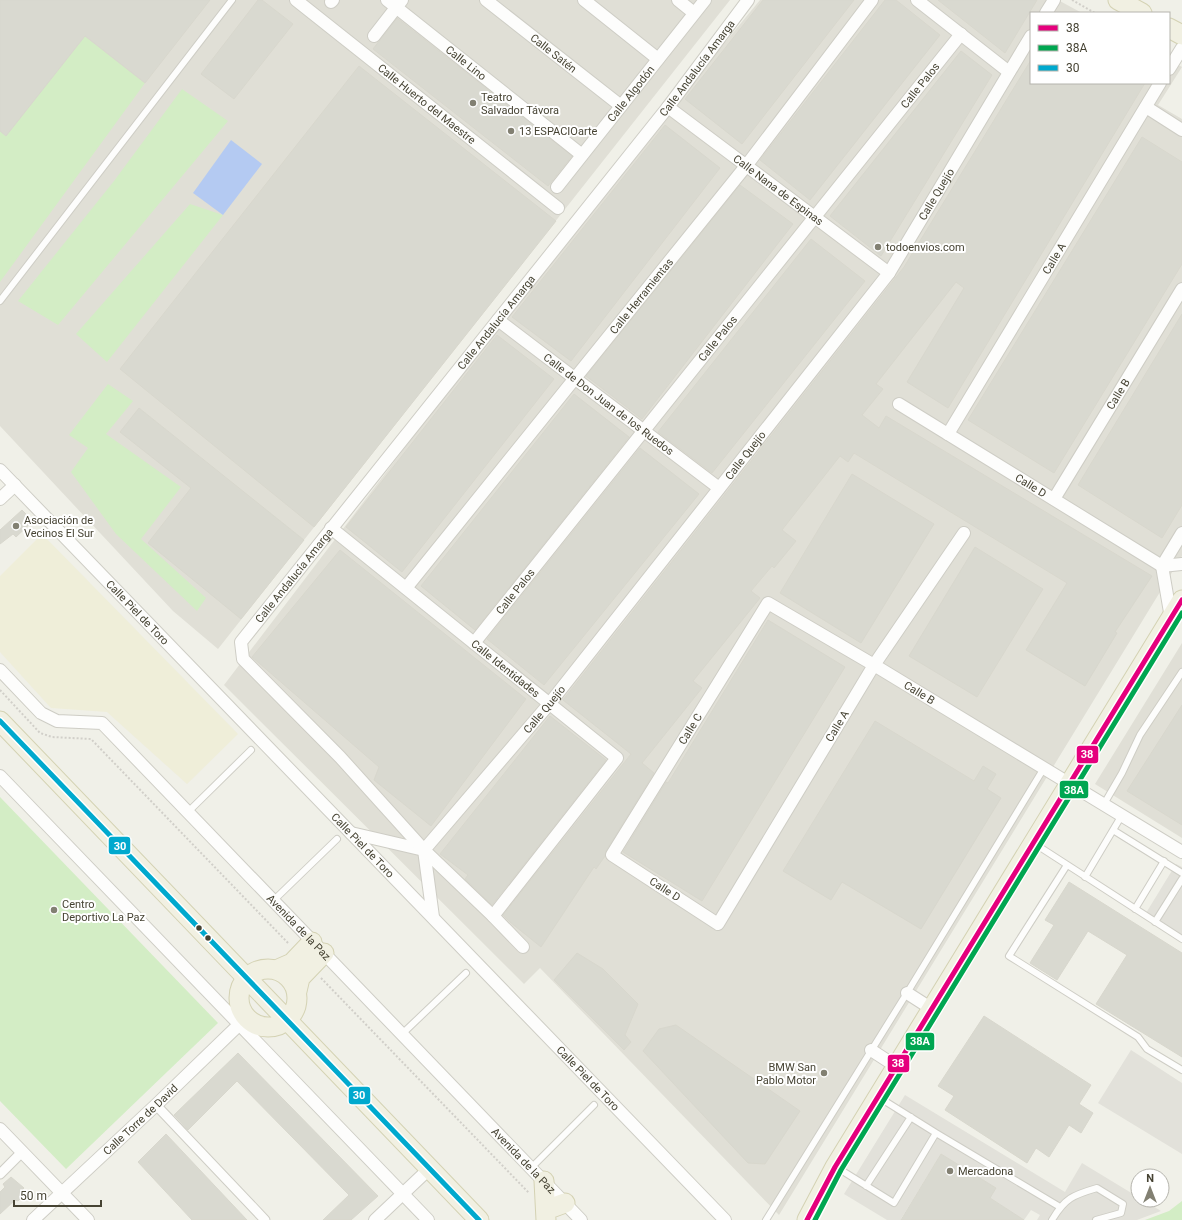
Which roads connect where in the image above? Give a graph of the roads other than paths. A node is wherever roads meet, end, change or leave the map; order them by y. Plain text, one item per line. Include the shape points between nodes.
1 (232, 0) edge
2 (296, 0) edge
3 (486, 0) edge
4 (584, 0) edge
5 (678, 0) edge
6 (705, 0) edge
7 (748, 0) edge
8 (872, 0) edge
9 (917, 0) edge
10 (1054, 0) edge
11 (1122, 1) edge
12 (395, 2) edge
13 (1047, 12) edge
14 (1140, 12) edge
15 (694, 13) junction
16 (1170, 29) edge
17 (961, 34) junction
18 (1182, 35) edge
19 (374, 36) dead end
20 (1030, 38) edge
21 (1182, 48) edge
22 (658, 59) junction
23 (1170, 67) edge
24 (1009, 72) junction
25 (1159, 84) edge
26 (621, 106) junction
27 (668, 107) junction
28 (1146, 107) junction
29 (1182, 130) edge
30 (582, 155) junction
31 (746, 166) junction
32 (557, 187) dead end
33 (558, 208) dead end
34 (815, 217) junction
35 (889, 273) junction
36 (1182, 289) edge
37 (0, 301) edge
38 (498, 320) junction
39 (575, 378) junction
40 (899, 404) dead end
41 (644, 431) junction
42 (948, 434) junction
43 (0, 470) edge
44 (15, 485) junction
45 (719, 488) junction
46 (0, 499) edge
47 (1054, 499) junction
48 (331, 528) junction
49 (964, 533) dead end
50 (1182, 533) edge
51 (1182, 564) edge
52 (1162, 566) junction
53 (406, 588) junction
54 (1182, 600) edge
55 (768, 603) joint
56 (1171, 618) junction
57 (474, 643) junction
58 (874, 664) junction
59 (0, 670) edge
60 (1182, 672) edge
61 (550, 703) junction
62 (0, 721) edge
63 (252, 750) dead end
64 (1044, 768) junction
65 (0, 776) edge
66 (1070, 783) junction
67 (1104, 804) junction
68 (188, 812) junction
69 (1122, 815) junction
70 (1113, 830) junction
71 (351, 833) junction
72 (337, 839) dead end
73 (1033, 843) junction
74 (424, 850) junction
75 (1182, 852) edge
76 (612, 855) joint
77 (1164, 862) junction
78 (1067, 865) junction
79 (1182, 873) edge
80 (1085, 877) junction
81 (1182, 878) edge
82 (273, 901) junction
83 (1135, 909) junction
84 (493, 916) junction
85 (432, 917) junction
86 (1155, 922) junction
87 (718, 924) joint
88 (1182, 939) edge
89 (318, 947) junction
90 (523, 948) dead end
91 (305, 961) junction
92 (276, 970) junction
93 (466, 974) dead end
94 (246, 978) junction
95 (297, 991) junction
96 (907, 993) junction
97 (932, 1009) junction
98 (287, 1020) junction
99 (243, 1021) junction
100 (402, 1034) junction
101 (871, 1050) junction
102 (897, 1067) junction
103 (1182, 1070) edge
104 (878, 1097) junction
105 (156, 1105) junction
106 (594, 1105) dead end
107 (911, 1117) junction
108 (0, 1129) edge
109 (936, 1133) junction
110 (22, 1152) junction
111 (835, 1167) junction
112 (429, 1168) junction
113 (531, 1168) junction
114 (0, 1174) edge
115 (544, 1181) junction
116 (866, 1186) junction
117 (62, 1193) junction
118 (403, 1194) junction
119 (565, 1203) junction
120 (1060, 1207) junction
121 (546, 1215) edge
122 (33, 1220) edge
123 (88, 1220) edge
124 (265, 1220) edge
125 (375, 1220) edge
126 (428, 1220) edge
127 (479, 1220) edge
128 (581, 1220) edge
129 (725, 1220) edge
130 (766, 1220) edge
131 (808, 1220) edge
132 (1052, 1220) edge
133 (1096, 1220) edge

1 - 37 lane
2 - 33 street, Calle Huerto del Maestre
3 - 26 street, Calle Satén
4 - 22 street
5 - 15 street
6 - 15 street, Calle Algodón
7 - 27 street, Calle Andalucía Amarga
8 - 31 street, Calle Herramientas
9 - 17 street
10 - 13 street
11 - 14 main road
12 - 19 street
12 - 30 street, Calle Lino
15 - 22 street, Calle Algodón
16 - 18 main road
17 - 24 street
17 - 34 street, Calle Palos
20 - 24 street, Calle Quejío
21 - 23 street
22 - 26 street, Calle Algodón
24 - 35 street, Calle Quejío
25 - 28 street, Calle A
26 - 30 street, Calle Algodón
27 - 31 street, Calle Nana de Espinas
27 - 38 street, Calle Andalucía Amarga
28 - 29 street
28 - 42 street, Calle A
30 - 32 street, Calle Algodón
31 - 34 street, Calle Nana de Espinas
31 - 39 street, Calle Herramientas
34 - 35 street, Calle Nana de Espinas
34 - 41 street, Calle Palos
35 - 45 street, Calle Quejío
36 - 47 street, Calle B
38 - 39 street, Calle de Don Juan de los Ruedos
38 - 48 street, Calle Andalucía Amarga
39 - 41 street, Calle de Don Juan de los Ruedos
39 - 53 street, Calle Herramientas
40 - 42 street, Calle D
41 - 45 street, Calle de Don Juan de los Ruedos
41 - 57 street, Calle Palos
42 - 47 street, Calle D
43 - 44 street, Calle Piel de Toro
44 - 46 street
44 - 71 street, Calle Piel de Toro
45 - 61 street, Calle Quejío
47 - 52 street, Calle D
48 - 53 street, Calle Identidades
48 - 74 street, Calle Andalucía Amarga via 241,642 243,659 340,757
49 - 58 street, Calle A
50 - 52 street
51 - 52 street
52 - 56 street
53 - 57 street, Calle Identidades
54 - 56 main road
55 - 58 street, Calle B
55 - 76 street, Calle C
56 - 66 main road
57 - 61 street, Calle Identidades
58 - 64 street, Calle B
58 - 87 street, Calle A
59 - 68 street, Avenida de la Paz via 41,713 57,721 102,723
60 - 67 lane via 1140,735
61 - 74 street, Calle Quejío
61 - 84 street, Calle Identidades via 617,758
62 - 94 main road
63 - 68 lane
64 - 66 street, Calle B
64 - 96 lane
65 - 99 street
66 - 67 street, Calle B
66 - 73 main road
67 - 69 street, Calle B
68 - 82 street, Avenida de la Paz
69 - 70 lane
69 - 75 street, Calle B
70 - 77 lane
70 - 80 lane
71 - 74 street
71 - 85 street, Calle Piel de Toro
72 - 82 lane
73 - 78 lane
73 - 97 main road
74 - 84 street
74 - 85 street
76 - 87 street, Calle D
77 - 79 lane
77 - 83 lane
78 - 80 lane
78 - 103 lane via 1009,956 1138,1037 1147,1049
80 - 83 lane
81 - 86 lane
82 - 89 street, Avenida de la Paz
83 - 86 lane
84 - 90 street
85 - 129 street, Calle Piel de Toro
86 - 88 lane
89 - 91 main road
89 - 100 street, Avenida de la Paz
91 - 92 main road
91 - 95 main road
92 - 94 main road via 256,971
92 - 95 main road via 285,974
93 - 100 lane
94 - 98 main road
94 - 99 main road via 239,992 238,1002
95 - 98 main road via 295,1011
96 - 97 street
96 - 101 lane
97 - 102 main road
98 - 99 main road via 272,1028
98 - 112 main road
99 - 105 street, Calle Torre de David
99 - 118 street
100 - 113 street, Avenida de la Paz
101 - 102 street
101 - 130 lane
102 - 104 main road
104 - 107 lane
104 - 111 main road
105 - 117 street, Calle Torre de David
105 - 124 street
106 - 113 lane
107 - 109 lane
107 - 116 lane
108 - 110 street
109 - 116 lane via 894,1203
109 - 120 lane
110 - 114 street
110 - 117 street
111 - 116 lane
111 - 131 main road
112 - 118 street
112 - 127 main road
113 - 115 street, Avenida de la Paz
115 - 119 street, Avenida de la Paz
115 - 121 main road
117 - 122 street, Calle Torre de David
117 - 123 street
118 - 125 street
118 - 126 street
119 - 121 main road
119 - 128 street, Avenida de la Paz
120 - 132 lane
120 - 133 lane via 1076,1194 1097,1188 1123,1204 1121,1213

